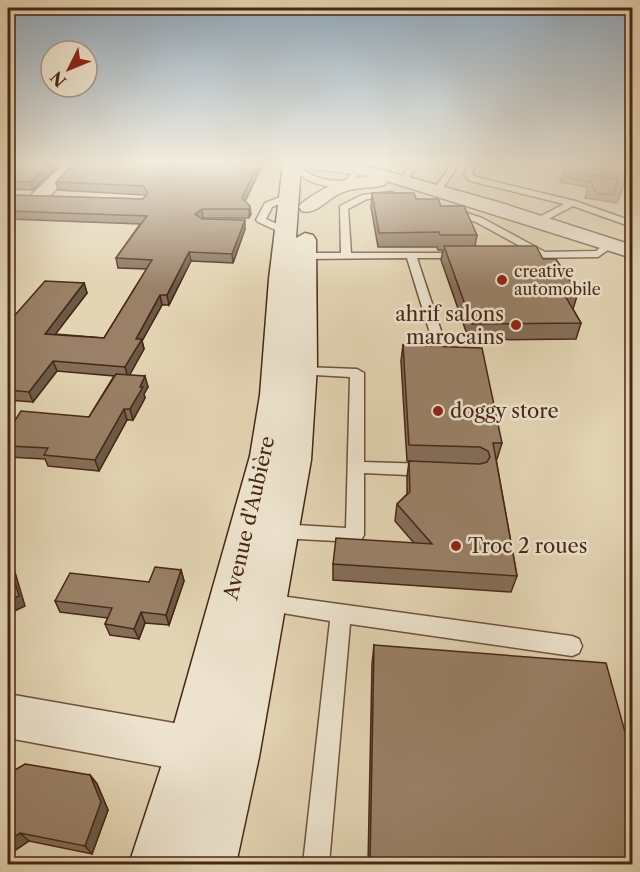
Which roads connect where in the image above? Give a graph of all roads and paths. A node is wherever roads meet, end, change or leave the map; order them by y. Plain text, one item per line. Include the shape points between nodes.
1 (283, 205) edge
2 (295, 205) edge
3 (296, 205) edge
4 (302, 205) edge
5 (347, 205) edge
6 (487, 205) edge
7 (569, 205) edge
8 (577, 205) edge
9 (440, 208) edge
10 (538, 221) junction
11 (247, 224) edge
12 (633, 224) edge
13 (610, 245) junction
14 (633, 252) edge
15 (543, 254) junction
16 (411, 255) junction
17 (477, 255) edge
18 (510, 255) edge
19 (346, 256) junction
20 (440, 346) edge
21 (303, 371) junction
22 (356, 467) junction
23 (440, 471) edge
24 (280, 531) junction
25 (247, 603) junction
26 (341, 614) junction
27 (572, 646) dead end
28 (8, 717) edge
29 (213, 753) junction
30 (158, 864) edge
31 (207, 864) edge
32 (316, 864) edge

1 - 11 lane
2 - 25 main road, Avenue d'Aubière
3 - 21 main road, Avenue d'Aubière
4 - 19 lane
5 - 19 lane via 343,208
6 - 10 street
7 - 10 lane
8 - 12 lane
9 - 15 lane via 479,220
10 - 13 street
13 - 14 street
13 - 15 lane via 598,254
15 - 18 lane
16 - 17 lane
16 - 19 lane
16 - 20 lane
21 - 22 lane via 357,373
21 - 24 main road, Avenue d'Aubière via 294,460
22 - 23 lane
22 - 24 lane via 355,535
24 - 25 main road, Avenue d'Aubière
25 - 26 lane
25 - 29 main road, Avenue d'Aubière
26 - 27 lane
26 - 32 lane
28 - 29 street
29 - 30 main road, Avenue d'Aubière
29 - 31 main road, Avenue d'Aubière

